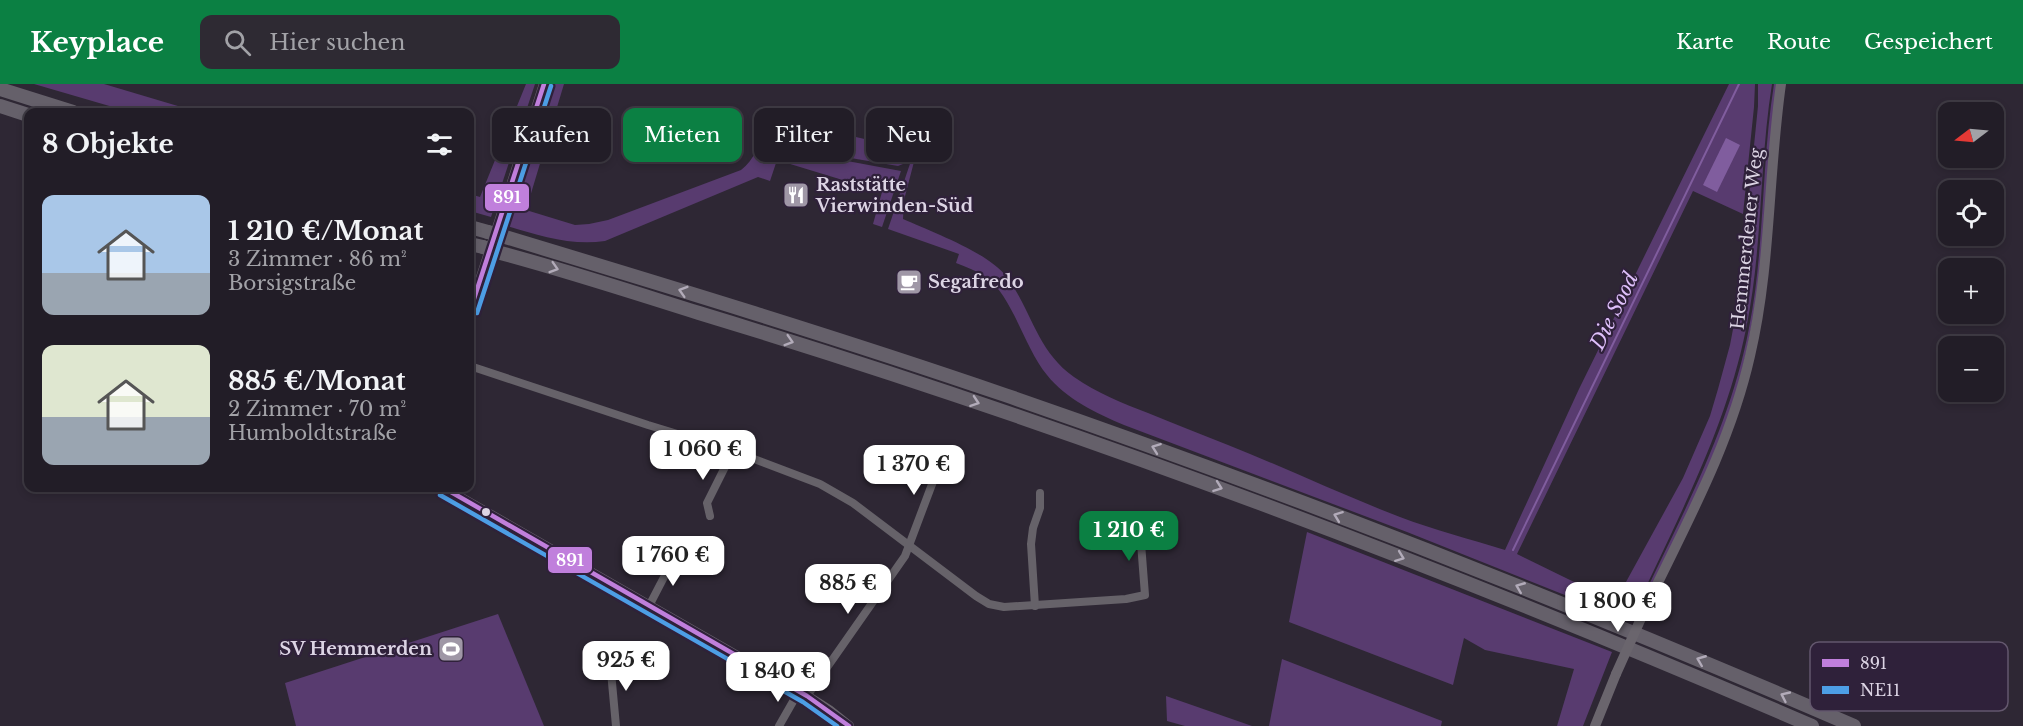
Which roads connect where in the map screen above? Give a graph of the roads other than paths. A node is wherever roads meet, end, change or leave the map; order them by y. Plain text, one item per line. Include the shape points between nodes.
1 (544, 84) edge
2 (1781, 84) edge
3 (0, 89) edge
4 (0, 106) edge
5 (61, 108) edge
6 (24, 114) edge
7 (474, 228) edge
8 (474, 245) edge
9 (474, 298) edge
10 (474, 367) edge
11 (733, 451) junction
12 (946, 462) dead end
13 (451, 492) edge
14 (1040, 493) dead end
15 (710, 516) dead end
16 (1131, 524) dead end
17 (909, 547) junction
18 (675, 556) dead end
19 (649, 606) junction
20 (1035, 606) junction
21 (610, 661) dead end
22 (803, 693) junction
23 (1810, 706) edge
24 (1820, 711) edge
25 (616, 726) edge
26 (779, 726) edge
27 (849, 726) edge
28 (1595, 726) edge
29 (1812, 726) edge
30 (1854, 726) edge

1 - 9 street
2 - 28 street, Hemmerdener Weg, bridge via 1764,275 1750,357 1737,404 1699,499 1647,605
3 - 5 highway
4 - 6 highway
23 -> 7 highway, bridge via 1645,637 1200,464 854,344
8 -> 29 highway, bridge via 850,359 1263,504
10 - 11 street
11 - 15 street via 707,504
11 - 17 street via 828,488
12 - 17 street via 937,471
13 - 19 street
14 - 20 street via 1031,544
16 - 20 street via 1141,543 1145,595
17 - 20 street via 989,604
17 - 22 street
18 - 19 street
19 - 22 street
21 - 25 street
22 - 26 street
22 - 27 street
30 -> 24 highway, bridge

